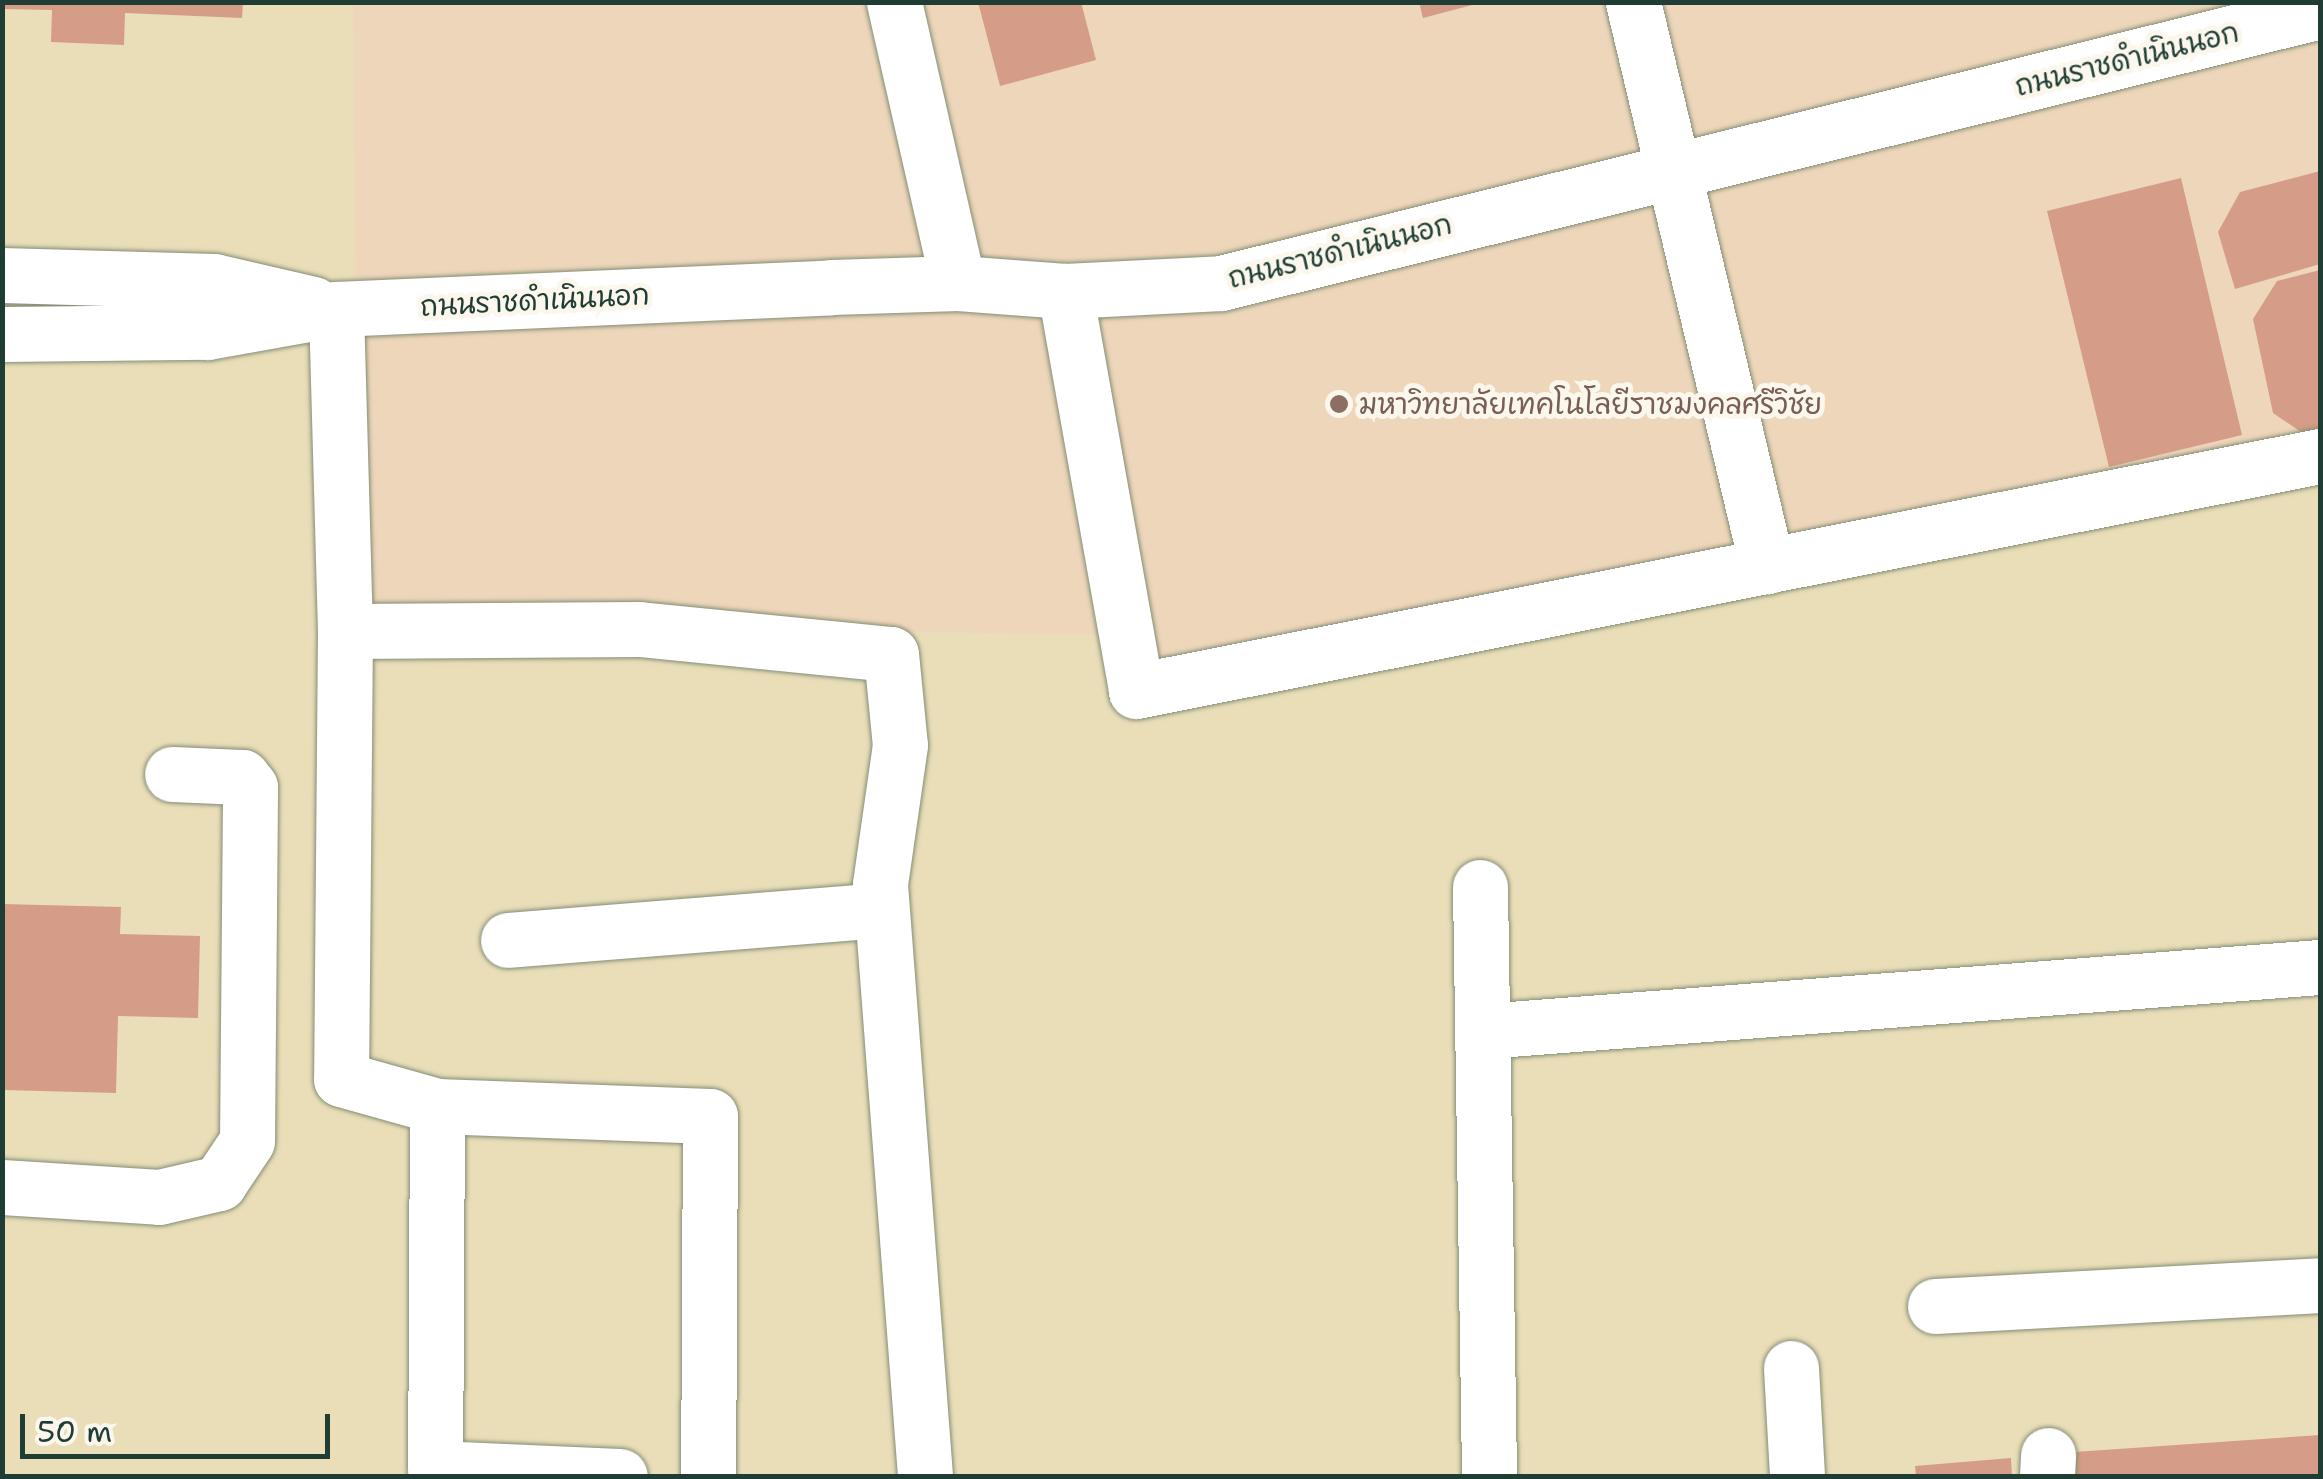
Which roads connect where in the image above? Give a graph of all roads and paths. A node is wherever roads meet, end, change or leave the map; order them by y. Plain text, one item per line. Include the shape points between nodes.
1 (894, 2) edge
2 (1634, 2) edge
3 (2320, 12) edge
4 (1673, 166) junction
5 (2, 275) edge
6 (958, 283) junction
7 (1065, 291) junction
8 (336, 309) junction
9 (2, 334) edge
10 (2320, 456) edge
11 (1768, 566) junction
12 (345, 632) junction
13 (172, 774) dead end
14 (1480, 887) dead end
15 (882, 910) junction
16 (508, 940) dead end
17 (2320, 967) edge
18 (1484, 1031) junction
19 (437, 1106) junction
20 (2, 1188) edge
21 (2320, 1285) edge
22 (1935, 1306) dead end
23 (1791, 1368) dead end
24 (620, 1476) edge
25 (708, 1476) edge
26 (925, 1476) edge
27 (1489, 1476) edge
28 (1796, 1476) edge

1 - 6 street
2 - 4 street
3 - 4 street, ถนนราชดำเนินนอก
4 - 7 street, ถนนราชดำเนินนอก via 1221,282
4 - 11 street
5 - 8 street, ถนนราชดำเนินนอก via 214,281
6 - 7 street, ถนนราชดำเนินนอก
6 - 8 street, ถนนราชดำเนินนอก
7 - 11 street via 1136,691
8 - 9 street, ถนนราชดำเนินนอก via 207,332
8 - 12 street
10 - 11 street
12 - 15 street via 639,629 891,654 900,745
12 - 19 street via 341,1078
13 - 20 street via 242,777 250,786 248,1141 219,1182 160,1197
14 - 18 street
15 - 16 street
15 - 26 street
17 - 18 street
18 - 27 street
19 - 24 street via 435,1468
19 - 25 street via 710,1116
21 - 22 street
23 - 28 street

